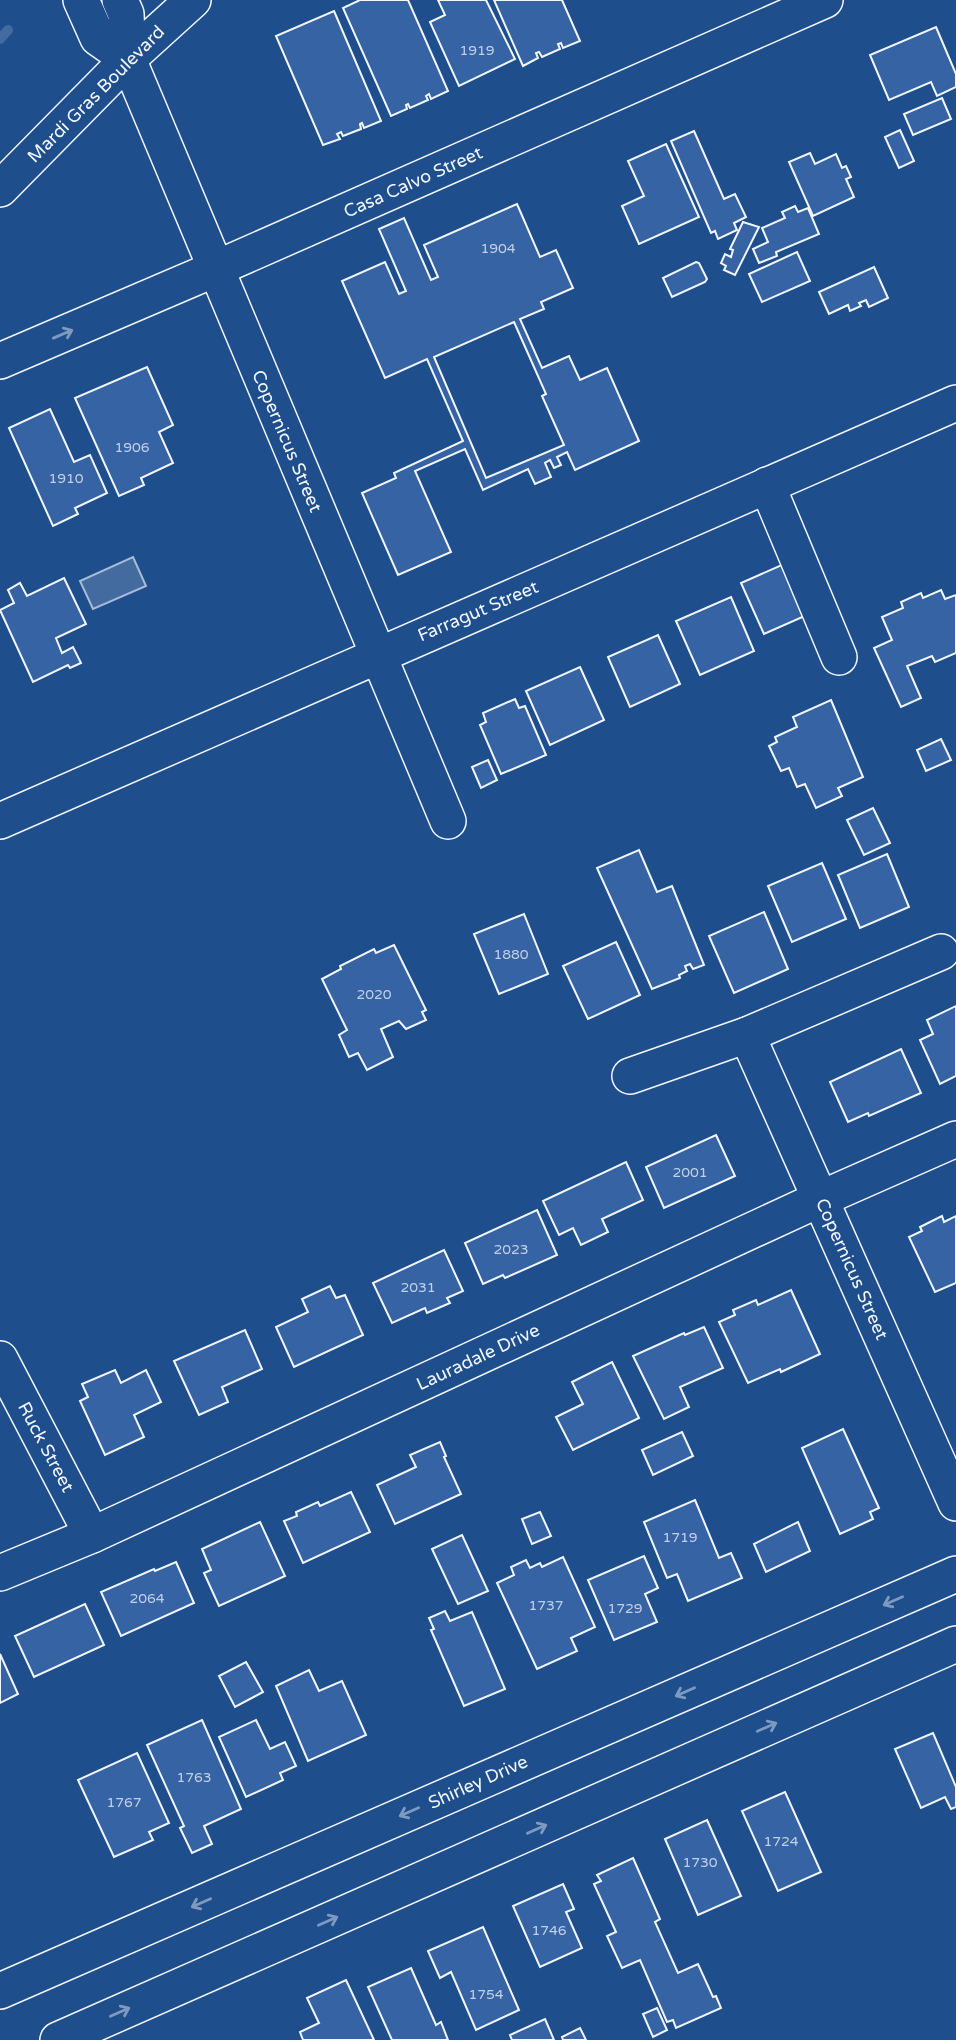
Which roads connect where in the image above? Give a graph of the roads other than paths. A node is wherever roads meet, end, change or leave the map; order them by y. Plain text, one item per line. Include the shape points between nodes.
1 (81, 0) edge
2 (120, 0) edge
3 (193, 0) edge
4 (825, 0) edge
5 (128, 60) junction
6 (0, 189) edge
7 (215, 270) junction
8 (0, 361) edge
9 (956, 403) edge
10 (767, 485) junction
11 (377, 654) junction
12 (839, 657) dead end
13 (0, 821) edge
14 (449, 821) dead end
15 (941, 952) dead end
16 (747, 1035) junction
17 (630, 1076) dead end
18 (956, 1139) edge
19 (820, 1199) junction
20 (0, 1359) edge
21 (956, 1503) edge
22 (92, 1535) junction
23 (0, 1573) edge
24 (956, 1574) edge
25 (956, 1644) edge
26 (0, 1991) edge
27 (58, 2040) edge

1 - 5 street via 98,38
2 - 5 street, Copernicus Street via 126,14
3 - 5 street, Mardi Gras Boulevard
4 - 7 street, Casa Calvo Street
5 - 6 street, Mardi Gras Boulevard
5 - 7 street, Copernicus Street
8 -> 7 street, Casa Calvo Street
7 - 11 street, Copernicus Street
9 - 10 street, Farragut Street
10 - 11 street, Farragut Street
10 - 12 street
11 - 13 street, Farragut Street
11 - 14 street, Copernicus Street
15 - 16 street
16 - 17 street
16 - 19 street, Copernicus Street
18 - 19 street, Lauradale Drive
19 - 21 street, Copernicus Street
19 - 22 street, Lauradale Drive
20 - 22 street, Ruck Street
22 - 23 street, Lauradale Drive
24 -> 26 street, Shirley Drive
27 -> 25 street

